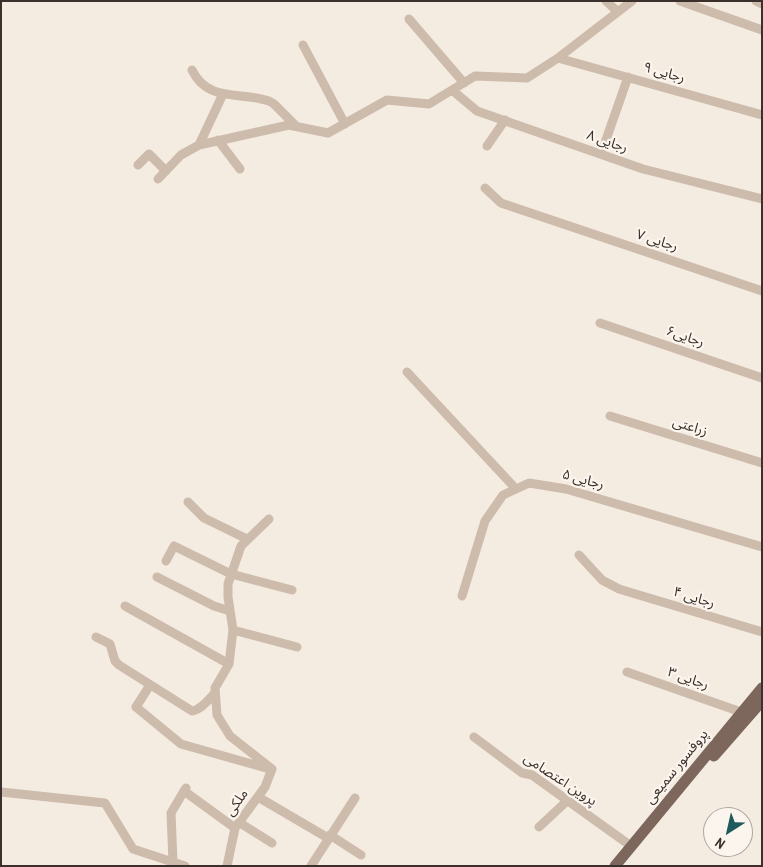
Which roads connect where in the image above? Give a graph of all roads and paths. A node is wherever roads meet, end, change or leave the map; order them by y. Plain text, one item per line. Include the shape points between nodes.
1 (606, 1) edge
2 (632, 1) edge
3 (680, 1) edge
4 (756, 1) edge
5 (762, 4) edge
6 (618, 12) junction
7 (409, 19) dead end
8 (762, 30) edge
9 (303, 45) dead end
10 (558, 58) junction
11 (192, 70) dead end
12 (628, 78) junction
13 (464, 83) junction
14 (452, 90) junction
15 (224, 94) junction
16 (762, 115) edge
17 (505, 120) junction
18 (345, 124) junction
19 (296, 126) junction
20 (218, 140) junction
21 (199, 145) junction
22 (486, 146) dead end
23 (601, 154) junction
24 (138, 165) dead end
25 (240, 169) dead end
26 (166, 171) junction
27 (158, 178) dead end
28 (485, 188) dead end
29 (762, 199) edge
30 (762, 291) edge
31 (600, 323) dead end
32 (407, 372) dead end
33 (762, 378) edge
34 (610, 416) dead end
35 (762, 464) edge
36 (516, 489) junction
37 (188, 502) dead end
38 (269, 519) dead end
39 (247, 539) junction
40 (762, 547) edge
41 (579, 555) dead end
42 (166, 561) dead end
43 (231, 574) junction
44 (157, 577) dead end
45 (292, 590) dead end
46 (462, 596) dead end
47 (125, 606) dead end
48 (230, 611) junction
49 (233, 630) junction
50 (762, 632) edge
51 (96, 637) dead end
52 (297, 647) dead end
53 (228, 664) junction
54 (627, 672) dead end
55 (150, 685) junction
56 (762, 688) edge
57 (215, 693) junction
58 (762, 701) edge
59 (741, 712) junction
60 (474, 736) dead end
61 (272, 769) junction
62 (1, 792) edge
63 (258, 797) junction
64 (355, 798) dead end
65 (568, 800) junction
66 (237, 826) junction
67 (539, 828) dead end
68 (329, 837) junction
69 (272, 843) dead end
70 (632, 846) junction
71 (362, 855) dead end
72 (173, 862) junction
73 (185, 866) edge
74 (227, 866) edge
75 (311, 866) edge
76 (615, 866) edge
77 (624, 866) edge

1 - 6 street
2 - 6 street
3 - 8 street
4 - 5 street
6 - 10 street
7 - 13 street
9 - 18 street
10 - 12 street, رجایی ۹
10 - 13 street via 527,78 475,76
11 - 15 street via 200,83
12 - 16 street, رجایی ۹
12 - 23 street
13 - 14 street
14 - 17 street, رجایی ۸ via 477,110
14 - 18 street via 429,104 387,100
15 - 19 street via 269,101
15 - 21 street
17 - 22 street
17 - 23 street, رجایی ۸
18 - 19 street via 328,133
19 - 20 street
20 - 21 street
20 - 25 street
21 - 26 street via 187,150
23 - 29 street, رجایی ۸ via 643,169
24 - 26 street via 149,154
26 - 27 street
28 - 30 street, رجایی ۷ via 501,203
31 - 33 street, رجایی۶
32 - 36 street
34 - 35 street, زراعتی
36 - 40 street, رجایی ۵ via 529,483 566,489
36 - 46 street, رجایی ۵ via 503,494 485,521
37 - 39 street via 204,518
38 - 39 street
39 - 43 street via 241,546
41 - 50 street, رجایی ۴ via 602,580 619,589
42 - 43 street via 174,546
43 - 45 street
43 - 48 street via 227,590
44 - 48 street
47 - 53 street
48 - 49 street
49 - 52 street
49 - 53 street
51 - 55 street via 110,644 119,665
53 - 57 street
54 - 59 street, رجایی ۳
55 - 57 street via 192,711
55 - 61 street via 136,707 181,744
56 - 59 main road, پروفسور سمیعی
57 - 61 street via 217,716 230,736
58 - 77 main road, پروفسور سمیعی
59 - 70 main road, پروفسور سمیعی
60 - 65 street, پروین اعتصامی via 522,773 532,775
61 - 63 street, ملکی
62 - 72 street via 106,803 133,849
63 - 66 street, ملکی
63 - 68 street
64 - 68 street
65 - 67 street
65 - 70 street, پروین اعتصامی
66 - 69 street
66 - 72 street via 185,789 171,813
66 - 74 street, ملکی
68 - 71 street
68 - 75 street
70 - 76 main road, پروفسور سمیعی
72 - 73 street

